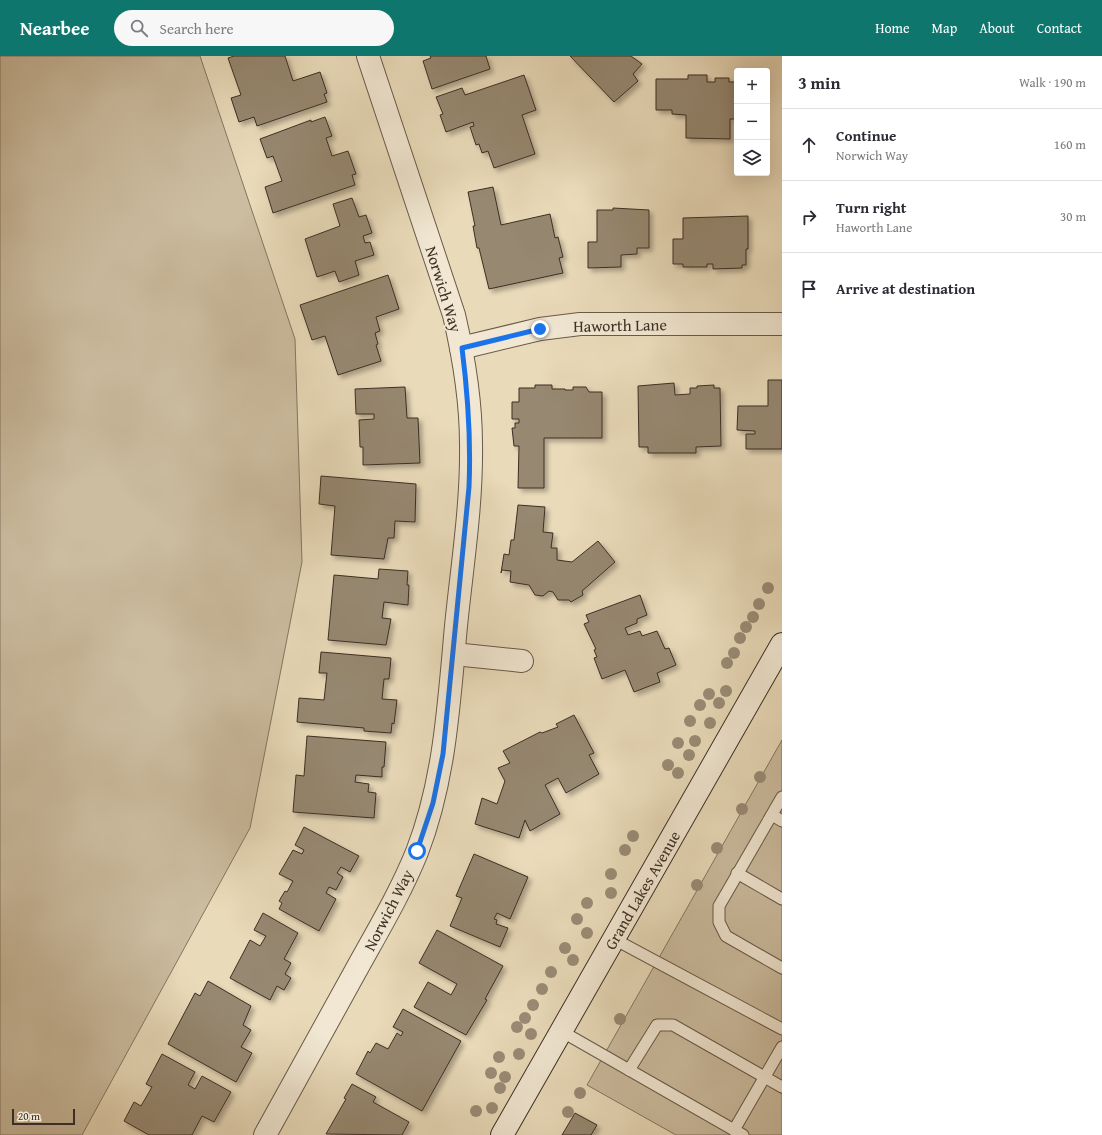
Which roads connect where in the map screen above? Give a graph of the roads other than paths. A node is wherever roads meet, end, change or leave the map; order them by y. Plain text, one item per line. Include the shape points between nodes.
1 (368, 56) edge
2 (782, 324) edge
3 (462, 348) junction
4 (782, 644) edge
5 (454, 654) junction
6 (522, 661) dead end
7 (782, 797) edge
8 (772, 815) junction
9 (782, 821) edge
10 (737, 873) junction
11 (782, 899) edge
12 (614, 939) junction
13 (782, 968) edge
14 (782, 1029) edge
15 (561, 1031) junction
16 (782, 1047) edge
17 (629, 1070) junction
18 (765, 1077) junction
19 (782, 1087) edge
20 (738, 1132) edge
21 (265, 1135) edge
22 (502, 1135) edge

1 - 3 street, Norwich Way via 454,315
2 - 3 street, Haworth Lane via 580,324 540,329
3 - 5 street, Norwich Way via 471,445
4 - 12 street, Grand Lakes Avenue
5 - 6 street
5 - 21 street, Norwich Way via 443,754 433,803 417,851 397,897
7 - 8 lane
8 - 9 lane
8 - 10 lane
10 - 11 lane
10 - 13 lane via 720,906 720,922 726,936
12 - 14 lane
12 - 15 street, Grand Lakes Avenue
15 - 17 lane
15 - 22 street, Grand Lakes Avenue
16 - 18 lane
17 - 18 lane via 657,1025 673,1025
17 - 20 lane
18 - 19 lane
18 - 20 lane

